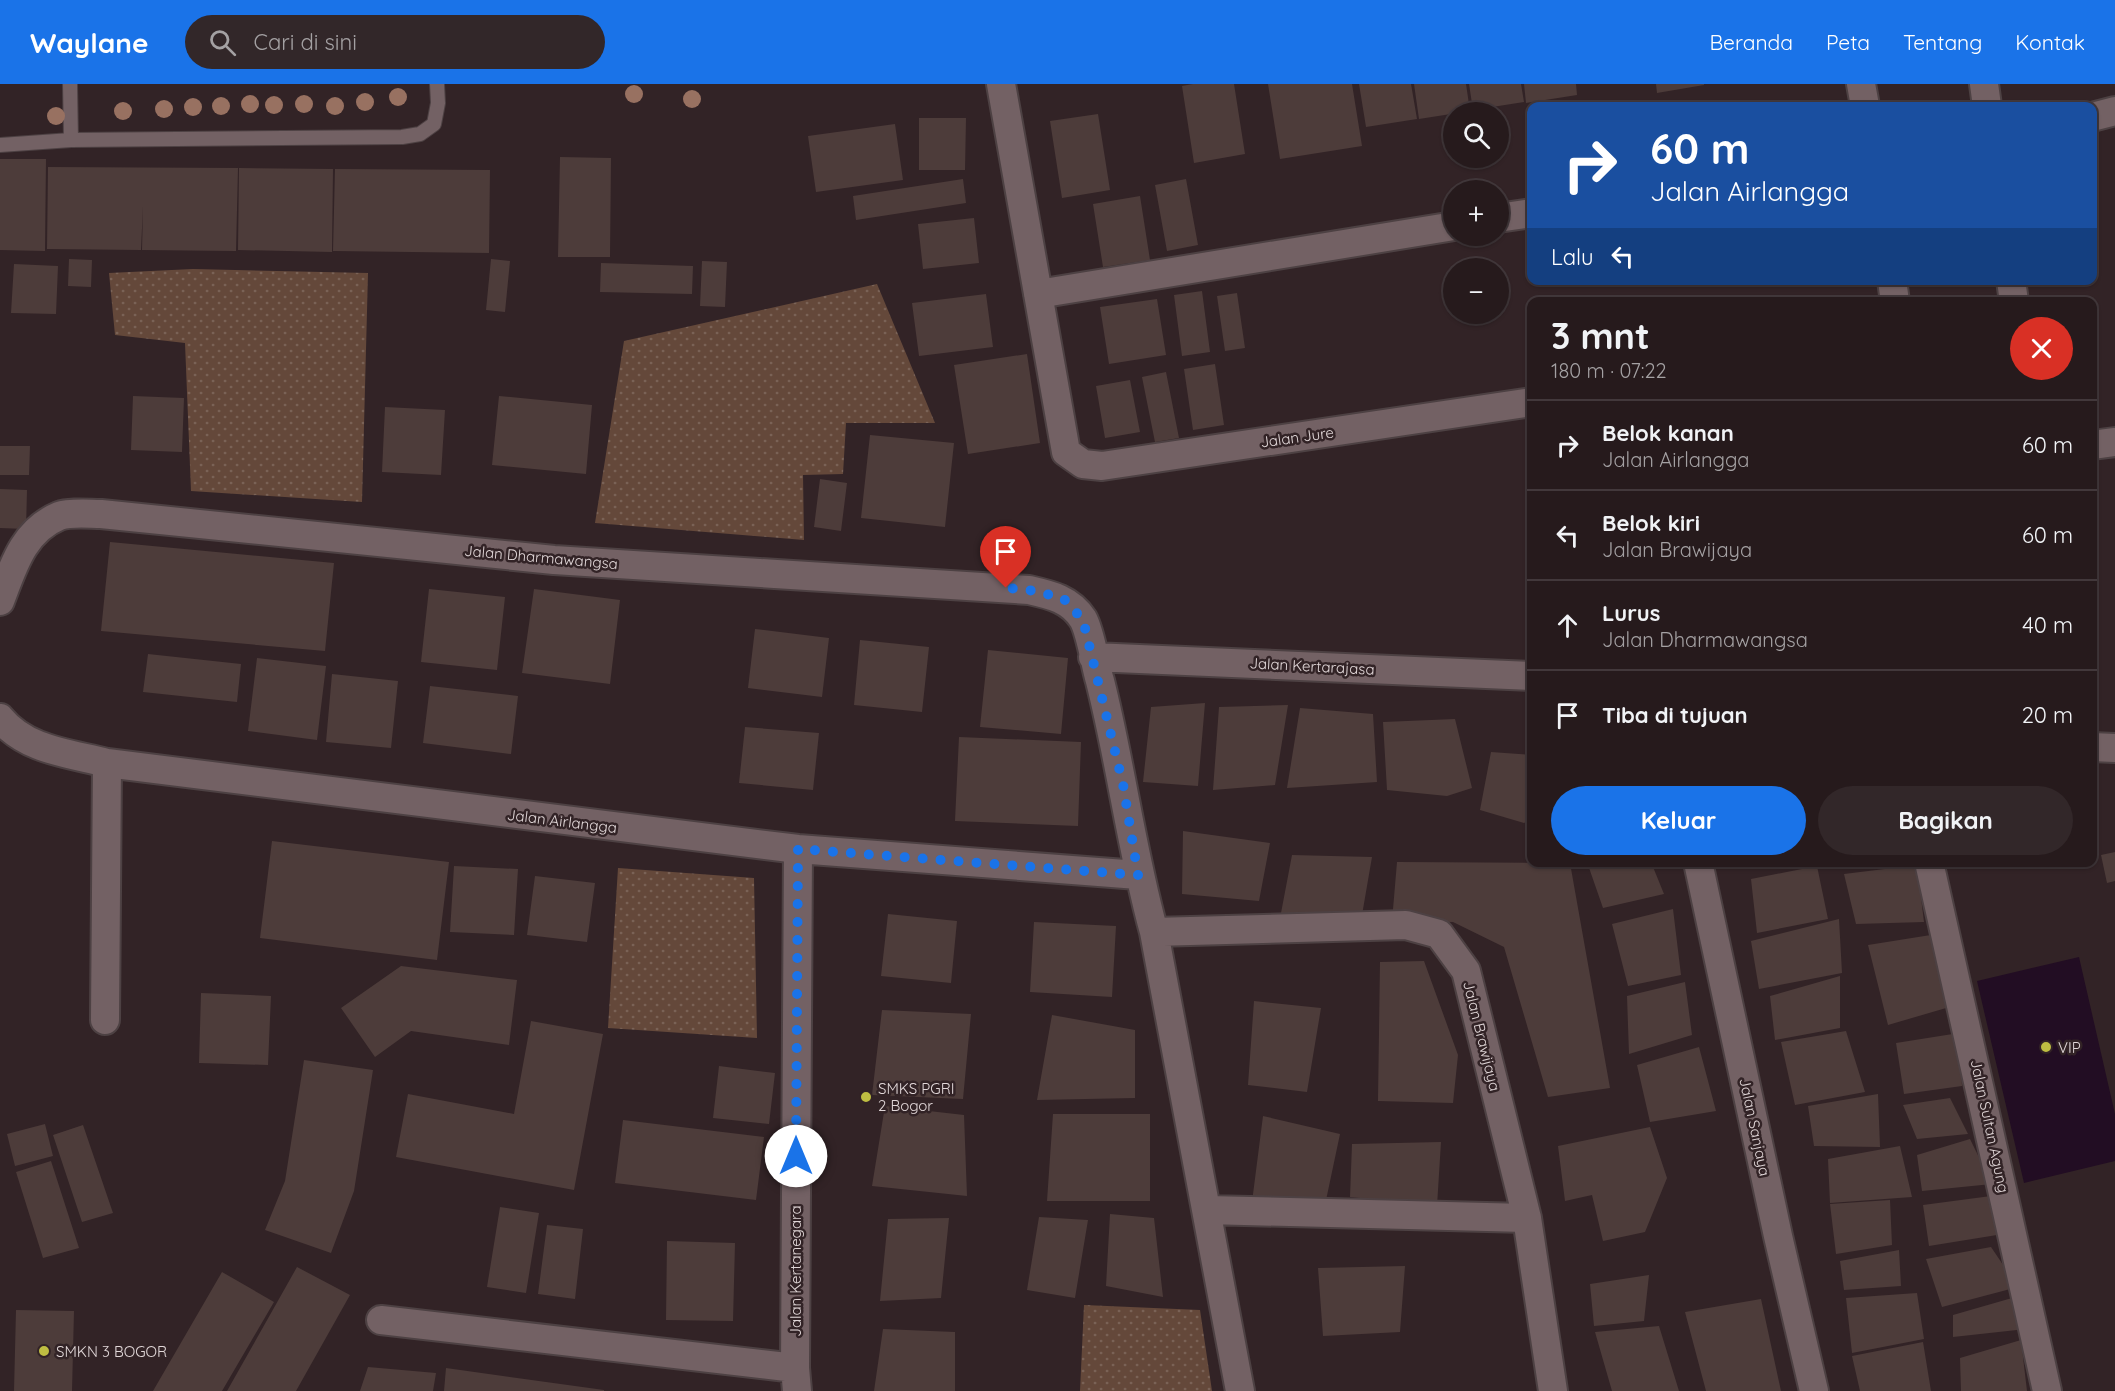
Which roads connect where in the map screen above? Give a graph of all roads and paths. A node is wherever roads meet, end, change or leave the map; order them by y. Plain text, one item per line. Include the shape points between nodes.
1 (70, 84) edge
2 (437, 84) edge
3 (1001, 84) edge
4 (1862, 84) edge
5 (1984, 84) edge
6 (1864, 102) edge
7 (1986, 102) edge
8 (2115, 111) edge
9 (2097, 116) edge
10 (71, 140) junction
11 (0, 145) edge
12 (1527, 214) edge
13 (1509, 216) edge
14 (1443, 228) edge
15 (1038, 294) junction
16 (1527, 403) edge
17 (2115, 442) edge
18 (2097, 444) edge
19 (0, 601) edge
20 (1093, 657) junction
21 (1527, 676) edge
22 (0, 718) edge
23 (2097, 747) edge
24 (2115, 748) edge
25 (107, 763) junction
26 (798, 849) junction
27 (1699, 867) edge
28 (1930, 867) edge
29 (1138, 875) junction
30 (1154, 932) junction
31 (105, 1020) dead end
32 (1207, 1210) junction
33 (1527, 1218) junction
34 (381, 1320) dead end
35 (796, 1379) edge
36 (1240, 1391) edge
37 (1553, 1391) edge
38 (1814, 1391) edge
39 (2047, 1391) edge

1 - 10 lane
2 - 10 lane via 434,124 420,134 402,137
3 - 15 street
4 - 6 street
5 - 7 street
8 - 9 street
10 - 11 lane
12 - 13 street
14 - 15 street
15 - 16 street, Jalan Jure via 1066,452 1083,464 1102,466
17 - 18 street
19 - 20 street, Jalan Dharmawangsa via 18,555 33,532 60,516 101,514 554,560 1029,590 1063,598 1083,620
20 - 21 street, Jalan Kertarajasa
20 - 29 street via 1123,784
22 - 25 street, Jalan Airlangga via 26,741
23 - 24 street
25 - 26 street, Jalan Airlangga
25 - 31 street
26 - 29 street, Jalan Airlangga
26 - 35 street, Jalan Kertanegara
27 - 38 street, Jalan Sanjaya
28 - 39 street, Jalan Sultan Agung
29 - 30 street
30 - 32 street
30 - 33 street, Jalan Brawijaya via 1406,925 1439,934 1466,971
32 - 33 street
32 - 36 street
33 - 37 street, Jalan Brawijaya
34 - 35 street, Jalan Kertanegara

